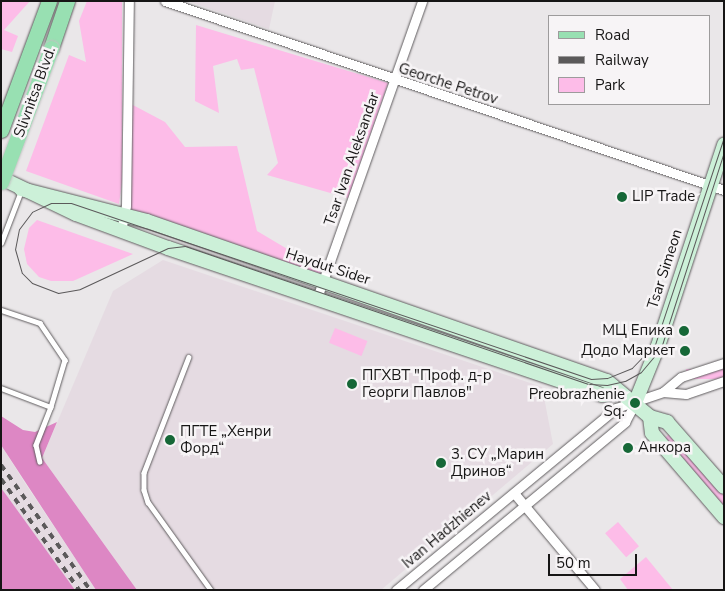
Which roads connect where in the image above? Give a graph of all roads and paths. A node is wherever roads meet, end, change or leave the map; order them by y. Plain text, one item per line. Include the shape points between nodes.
1 (49, 1) edge
2 (67, 1) edge
3 (128, 1) edge
4 (165, 1) edge
5 (422, 1) edge
6 (394, 81) junction
7 (1, 130) edge
8 (724, 145) edge
9 (1, 178) edge
10 (1, 182) edge
11 (717, 187) edge
12 (21, 189) junction
13 (126, 214) junction
14 (121, 231) junction
15 (1, 244) edge
16 (323, 282) junction
17 (317, 298) junction
18 (1, 310) edge
19 (189, 357) dead end
20 (724, 363) edge
21 (724, 382) edge
22 (1, 388) edge
23 (663, 392) junction
24 (618, 393) junction
25 (636, 403) junction
26 (51, 407) junction
27 (650, 417) junction
28 (40, 462) dead end
29 (724, 487) edge
30 (514, 493) junction
31 (525, 506) junction
32 (724, 517) edge
33 (210, 588) edge
34 (401, 588) edge
35 (203, 590) edge
36 (423, 590) edge
37 (595, 590) edge

1 - 7 main road, Slivnitsa Blvd.
2 - 10 main road, Slivnitsa Blvd., bridge
3 - 13 street
4 - 6 street, Georche Petrov
5 - 6 street, Tsar Ivan Aleksandar
6 - 11 street, Georche Petrov
6 - 16 street, Tsar Ivan Aleksandar
8 - 11 street, Tsar Simeon
9 - 12 street, Haydut Sider
11 - 25 street, Tsar Simeon
12 - 13 street, Haydut Sider
12 - 14 street, Haydut Sider
12 - 15 lane
13 - 14 street
13 - 16 street, Haydut Sider
14 - 17 street, Haydut Sider
16 - 17 street, Tsar Ivan Aleksandar
16 - 24 street, Haydut Sider via 607,381
17 - 24 street, Haydut Sider via 602,395
18 - 26 lane via 40,323 65,360
19 - 33 lane via 144,473 144,490 148,502
20 - 23 street, Ivan Hadzhienev via 681,377
21 - 23 street, Ivan Hadzhienev via 686,394
22 - 26 lane
23 - 25 street, Ivan Hadzhienev
24 - 25 street, Haydut Sider
25 - 27 street, Haydut Sider
25 - 30 street, Ivan Hadzhienev via 616,408
25 - 31 street, Ivan Hadzhienev via 624,422
26 - 28 lane via 36,445
27 - 29 street via 668,422
27 - 32 street via 652,433
30 - 31 street
30 - 34 street, Ivan Hadzhienev
31 - 36 street, Ivan Hadzhienev
31 - 37 street
33 - 35 lane

